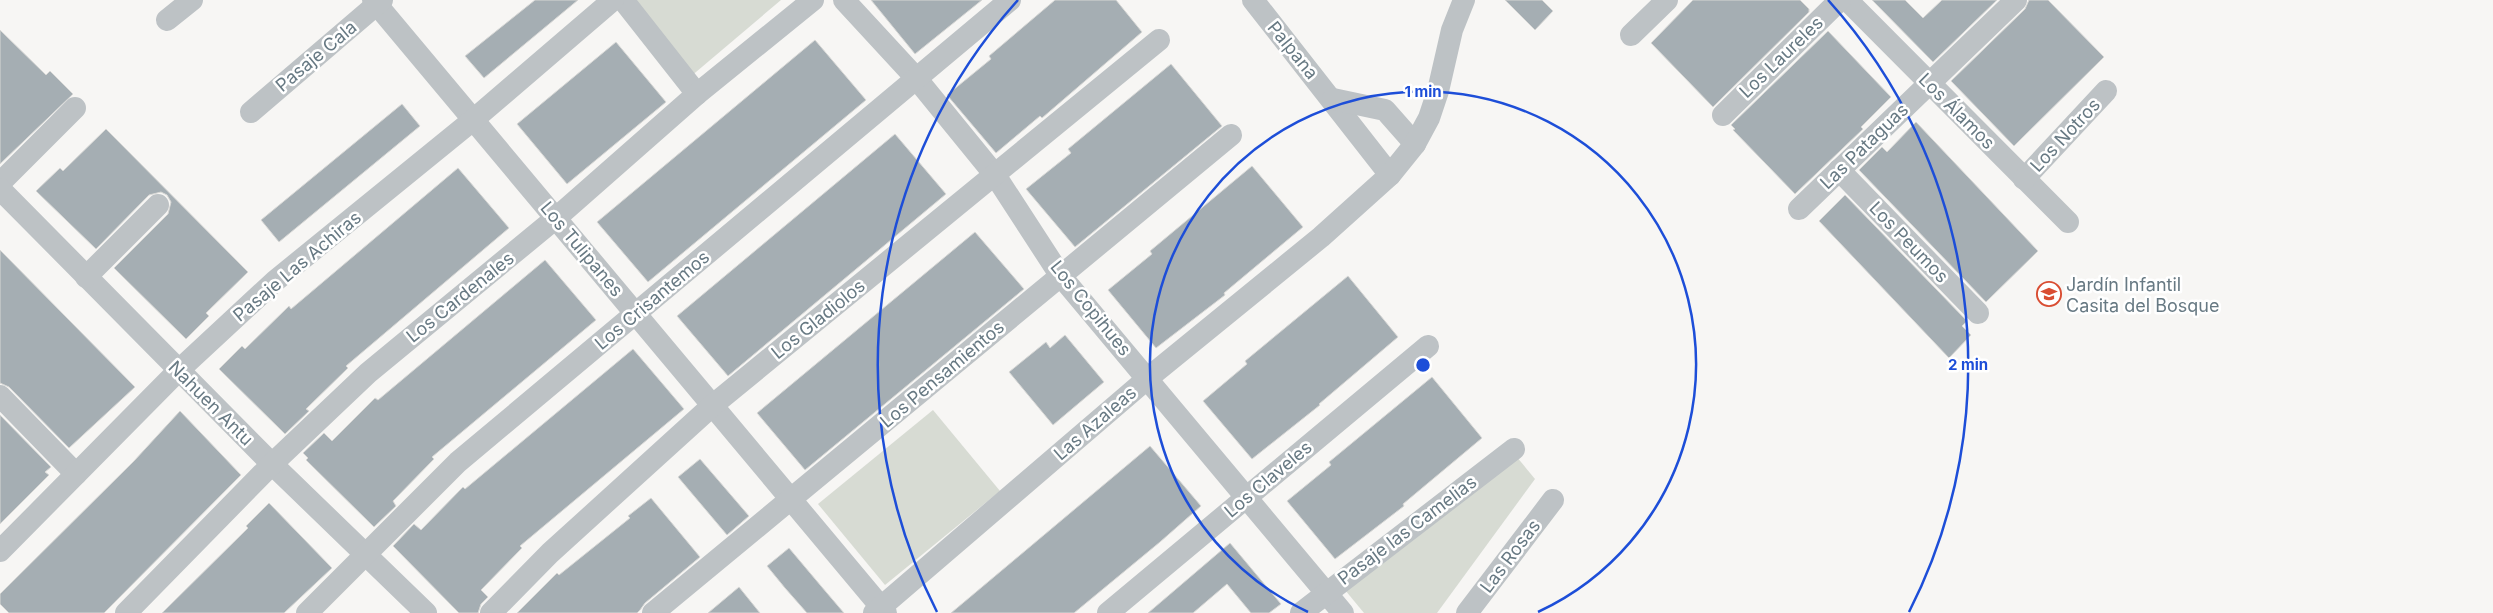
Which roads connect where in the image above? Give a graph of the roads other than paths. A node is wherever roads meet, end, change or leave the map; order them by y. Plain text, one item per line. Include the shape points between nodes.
1 (192, 0) edge
2 (613, 0) edge
3 (622, 0) edge
4 (813, 0) edge
5 (844, 0) edge
6 (1010, 0) edge
7 (1464, 0) edge
8 (1667, 0) edge
9 (1840, 0) edge
10 (1847, 0) edge
11 (2016, 0) edge
12 (377, 1) edge
13 (1255, 1) edge
14 (167, 20) dead end
15 (1631, 35) dead end
16 (1159, 40) dead end
17 (916, 78) junction
18 (1930, 84) junction
19 (2106, 91) dead end
20 (697, 94) junction
21 (1333, 99) junction
22 (75, 108) dead end
23 (250, 112) dead end
24 (1722, 115) dead end
25 (473, 120) junction
26 (1231, 134) dead end
27 (1415, 144) junction
28 (1839, 170) junction
29 (995, 175) junction
30 (1390, 175) junction
31 (2024, 178) junction
32 (0, 183) edge
33 (0, 189) edge
34 (158, 204) dead end
35 (1799, 209) dead end
36 (556, 218) junction
37 (2068, 222) dead end
38 (1060, 274) junction
39 (86, 277) junction
40 (1978, 313) dead end
41 (636, 314) junction
42 (1428, 346) dead end
43 (179, 370) junction
44 (1148, 378) junction
45 (0, 396) edge
46 (713, 405) junction
47 (1514, 449) dead end
48 (272, 464) junction
49 (76, 474) junction
50 (1247, 497) junction
51 (791, 500) junction
52 (1553, 500) dead end
53 (0, 551) edge
54 (366, 554) junction
55 (1326, 592) junction
56 (880, 611) edge
57 (126, 613) edge
58 (307, 613) edge
59 (426, 613) edge
60 (491, 613) edge
61 (653, 613) edge
62 (1108, 613) edge
63 (1301, 613) edge
64 (1343, 613) edge
65 (1467, 613) edge

1 - 14 street
2 - 25 street, Pasaje Las Achiras
3 - 20 street
4 - 20 street, Los Cardenales
5 - 17 street, Los Copihues
6 - 17 street, Los Crisantemos
7 - 27 street, Las Azaleas via 1452,30 1429,118
8 - 15 street
9 - 24 street, Los Laureles
10 - 18 street, Los Álamos
11 - 18 street, Las Pataguas
12 - 23 street, Pasaje Cala
12 - 25 street, Los Tulipanes
13 - 21 street, Palpana
16 - 29 street, Los Gladiolos
17 - 29 street, Los Copihues
17 - 41 street, Los Crisantemos
18 - 28 street, Las Pataguas
18 - 31 street, Los Álamos
19 - 31 street, Los Notros
20 - 36 street, Los Cardenales
21 - 27 street via 1385,110
21 - 30 street, Palpana
22 - 32 street
25 - 36 street, Los Tulipanes
25 - 43 street, Pasaje Las Achiras via 275,282
26 - 38 street, Los Pensamientos
27 - 30 street, Las Azaleas
28 - 35 street, Las Pataguas
28 - 40 street, Los Peumos
29 - 38 street, Los Copihues
29 - 46 street, Los Gladiolos
30 - 44 street, Las Azaleas via 1321,237
31 - 37 street, Los Álamos
33 - 39 street, Nahuen Antu
34 - 39 street
36 - 41 street, Los Tulipanes
36 - 48 street, Los Cardenales via 368,373
38 - 44 street, Los Copihues
38 - 51 street, Los Pensamientos
39 - 43 street, Nahuen Antu
41 - 46 street, Los Tulipanes
41 - 54 street, Los Crisantemos via 458,462
42 - 50 street, Los Claveles
43 - 48 street, Nahuen Antu
43 - 49 street, Pasaje Las Achiras
44 - 50 street, Los Copihues
44 - 56 street, Las Azaleas
45 - 49 street
46 - 51 street, Los Tulipanes
46 - 60 street, Los Gladiolos via 550,553
47 - 55 street, Pasaje las Camelias
48 - 54 street, Nahuen Antu
48 - 57 street, Los Cardenales
49 - 53 street, Pasaje Las Achiras
50 - 55 street, Los Copihues
50 - 62 street, Los Claveles
51 - 56 street, Los Tulipanes
51 - 61 street, Los Pensamientos
52 - 65 street, Las Rosas
54 - 58 street, Los Crisantemos
54 - 59 street, Nahuen Antu
55 - 63 street, Pasaje las Camelias
55 - 64 street, Los Copihues

